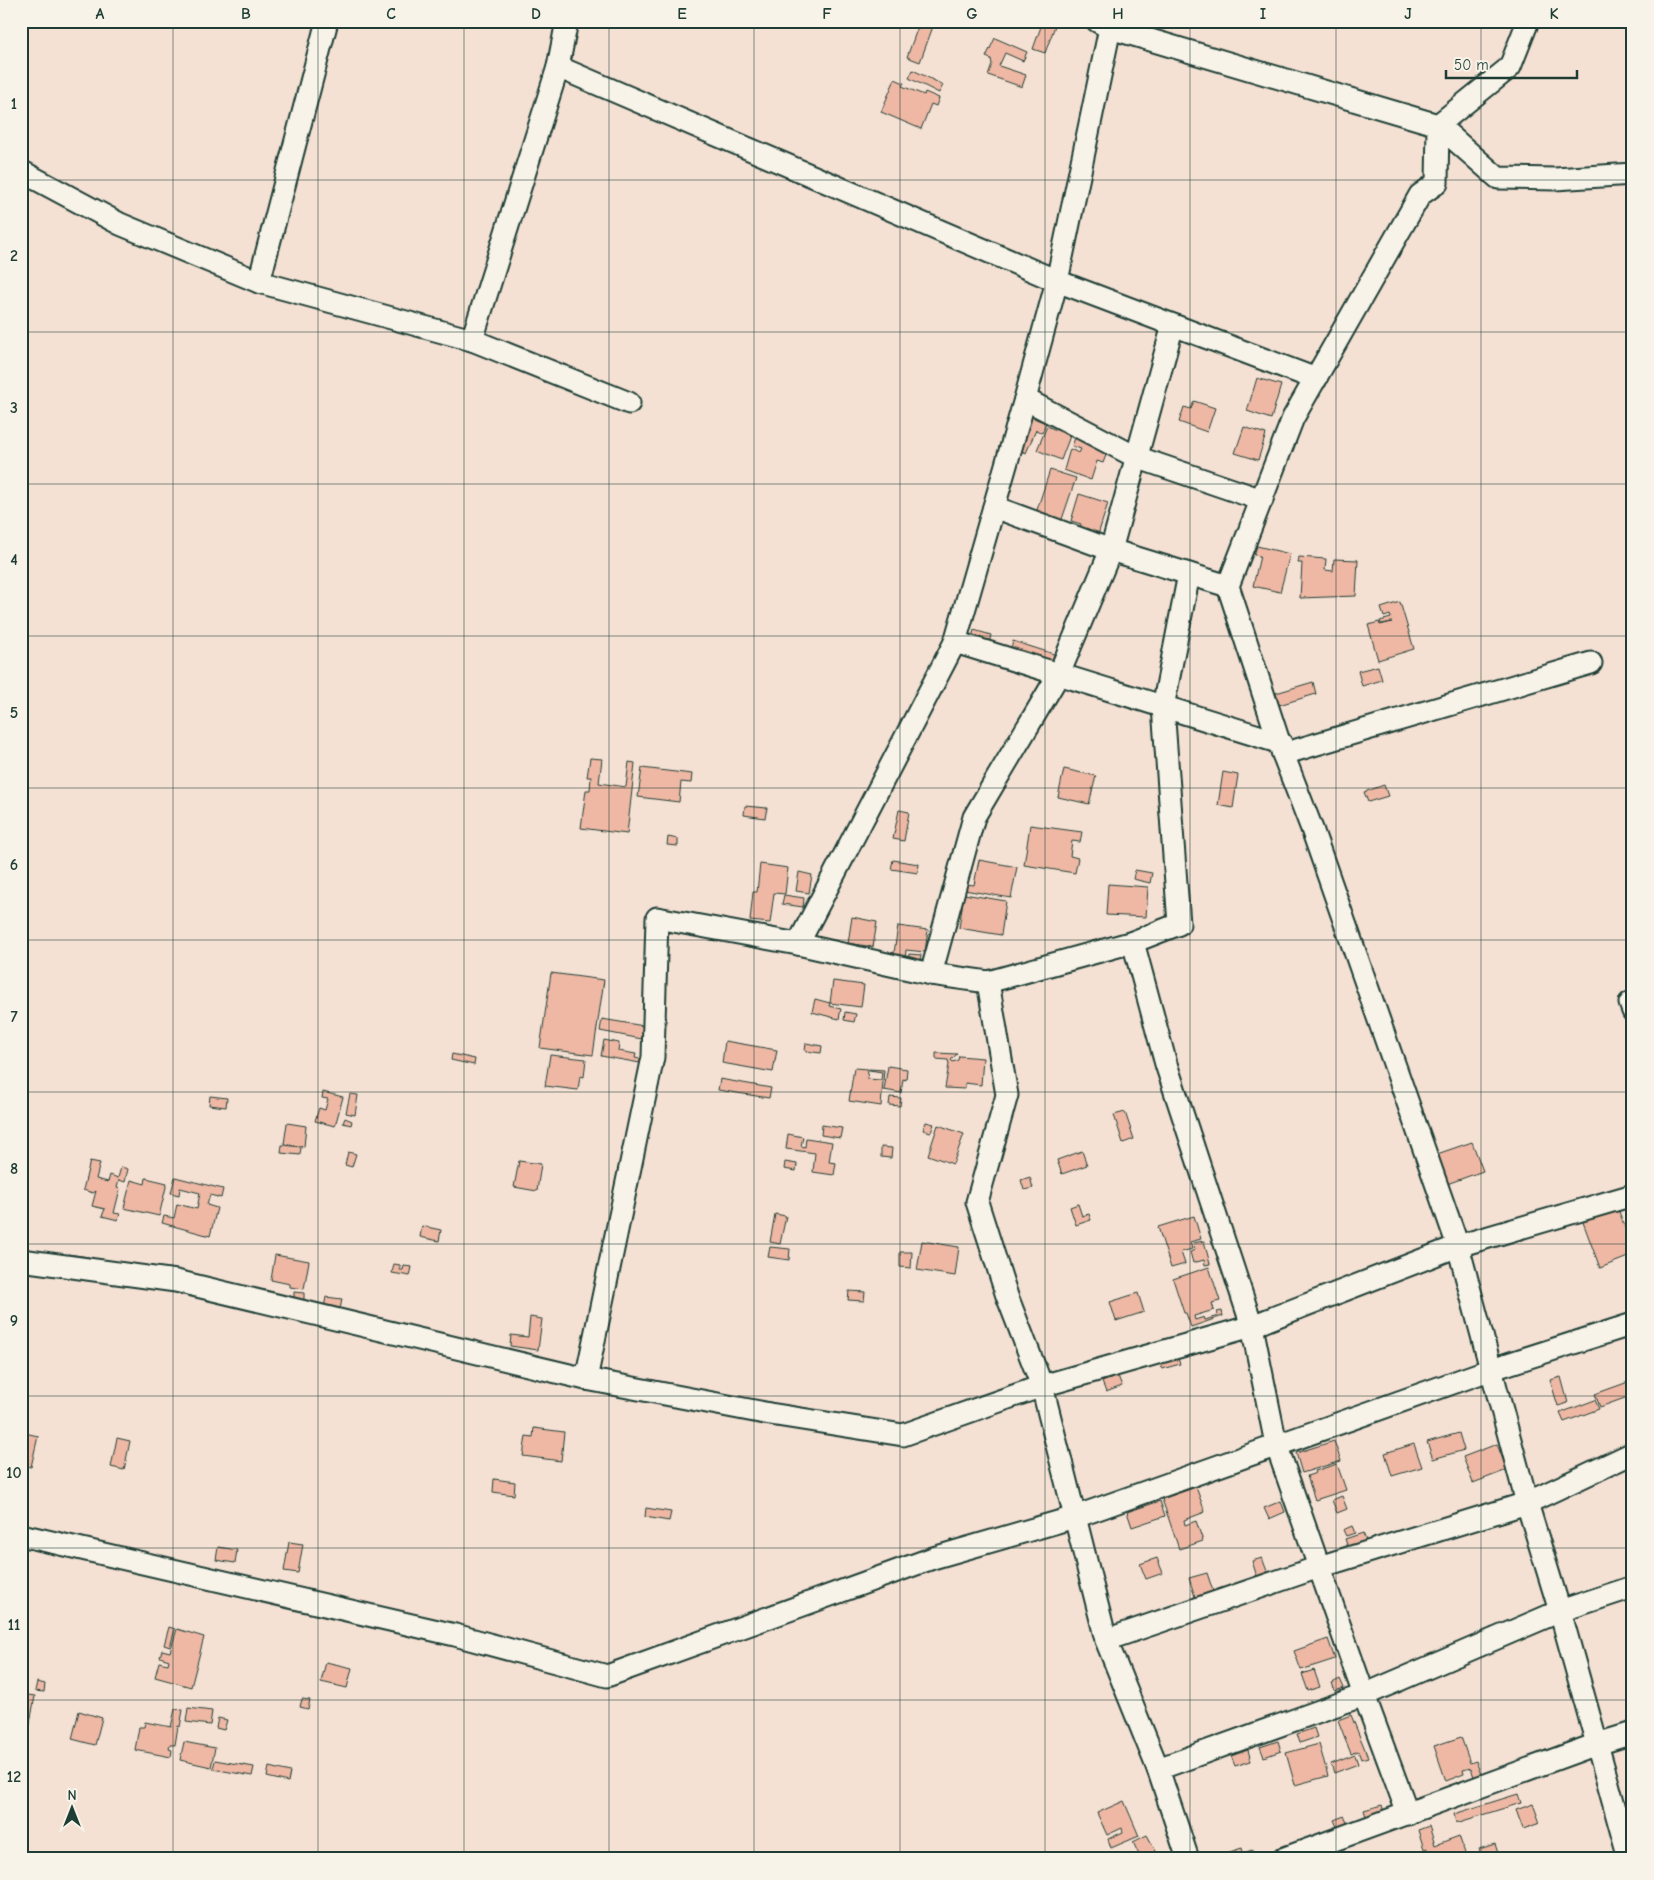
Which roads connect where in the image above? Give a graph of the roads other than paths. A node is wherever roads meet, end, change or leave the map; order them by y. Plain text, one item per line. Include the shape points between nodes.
1 (327, 21) edge
2 (567, 21) edge
3 (1528, 21) edge
4 (1104, 24) edge
5 (558, 67) junction
6 (1438, 125) junction
7 (21, 171) edge
8 (1633, 174) edge
9 (1057, 281) junction
10 (260, 282) junction
11 (1173, 325) junction
12 (472, 340) junction
13 (1316, 380) junction
14 (1025, 399) junction
15 (629, 403) dead end
16 (1136, 457) junction
17 (1262, 500) junction
18 (994, 507) junction
19 (1111, 550) junction
20 (1189, 574) junction
21 (1228, 586) junction
22 (955, 642) junction
23 (1591, 663) dead end
24 (1058, 674) junction
25 (1163, 707) junction
26 (1282, 748) junction
27 (1134, 942) junction
28 (798, 944) junction
29 (931, 974) junction
30 (988, 982) junction
31 (1633, 1195) edge
32 (1458, 1246) junction
33 (21, 1260) edge
34 (1633, 1324) edge
35 (1252, 1326) junction
36 (1492, 1369) junction
37 (586, 1379) junction
38 (1042, 1386) junction
39 (1276, 1444) junction
40 (1633, 1453) edge
41 (1527, 1503) junction
42 (1075, 1516) junction
43 (21, 1535) edge
44 (1319, 1566) junction
45 (1633, 1587) edge
46 (1560, 1611) junction
47 (1106, 1640) junction
48 (1364, 1695) junction
49 (1633, 1733) edge
50 (1597, 1744) junction
51 (1158, 1769) junction
52 (1408, 1814) junction
53 (1188, 1859) edge
54 (1282, 1859) edge
55 (1629, 1859) edge

1 - 10 street
2 - 5 street
3 - 6 street via 1510,67
4 - 6 street
4 - 9 street
5 - 9 street
5 - 12 street
6 - 8 street via 1498,178 1555,179
6 - 13 street via 1437,183 1420,195
7 - 10 street via 120,224
9 - 11 street
9 - 14 street
10 - 12 street
11 - 13 street
11 - 16 street
12 - 15 street
13 - 17 street via 1293,418
14 - 16 street
14 - 18 street
16 - 17 street
16 - 19 street
17 - 21 street
18 - 19 street
18 - 22 street
19 - 20 street
19 - 24 street
20 - 21 street
20 - 25 street
21 - 26 street
22 - 24 street
22 - 28 street
23 - 26 street
24 - 25 street
24 - 29 street via 974,817
25 - 26 street
25 - 27 street via 1179,924
26 - 32 street
27 - 30 street
27 - 35 street via 1166,1064
28 - 29 street
28 - 37 street via 657,918 654,1058
29 - 30 street
30 - 38 street via 1007,1095 977,1202 1007,1296
31 - 32 street
32 - 35 street
32 - 36 street
33 - 37 street via 176,1281
34 - 36 street
35 - 38 street
35 - 39 street
36 - 39 street
36 - 41 street
37 - 38 street via 903,1435
38 - 42 street
39 - 42 street
39 - 44 street
40 - 41 street
41 - 44 street
41 - 46 street
42 - 43 street via 933,1558 607,1676 455,1635
42 - 47 street
44 - 47 street
44 - 48 street
45 - 46 street
46 - 48 street
46 - 50 street
47 - 51 street
48 - 51 street
48 - 52 street
49 - 50 street
50 - 52 street
50 - 55 street
51 - 53 street
52 - 54 street

